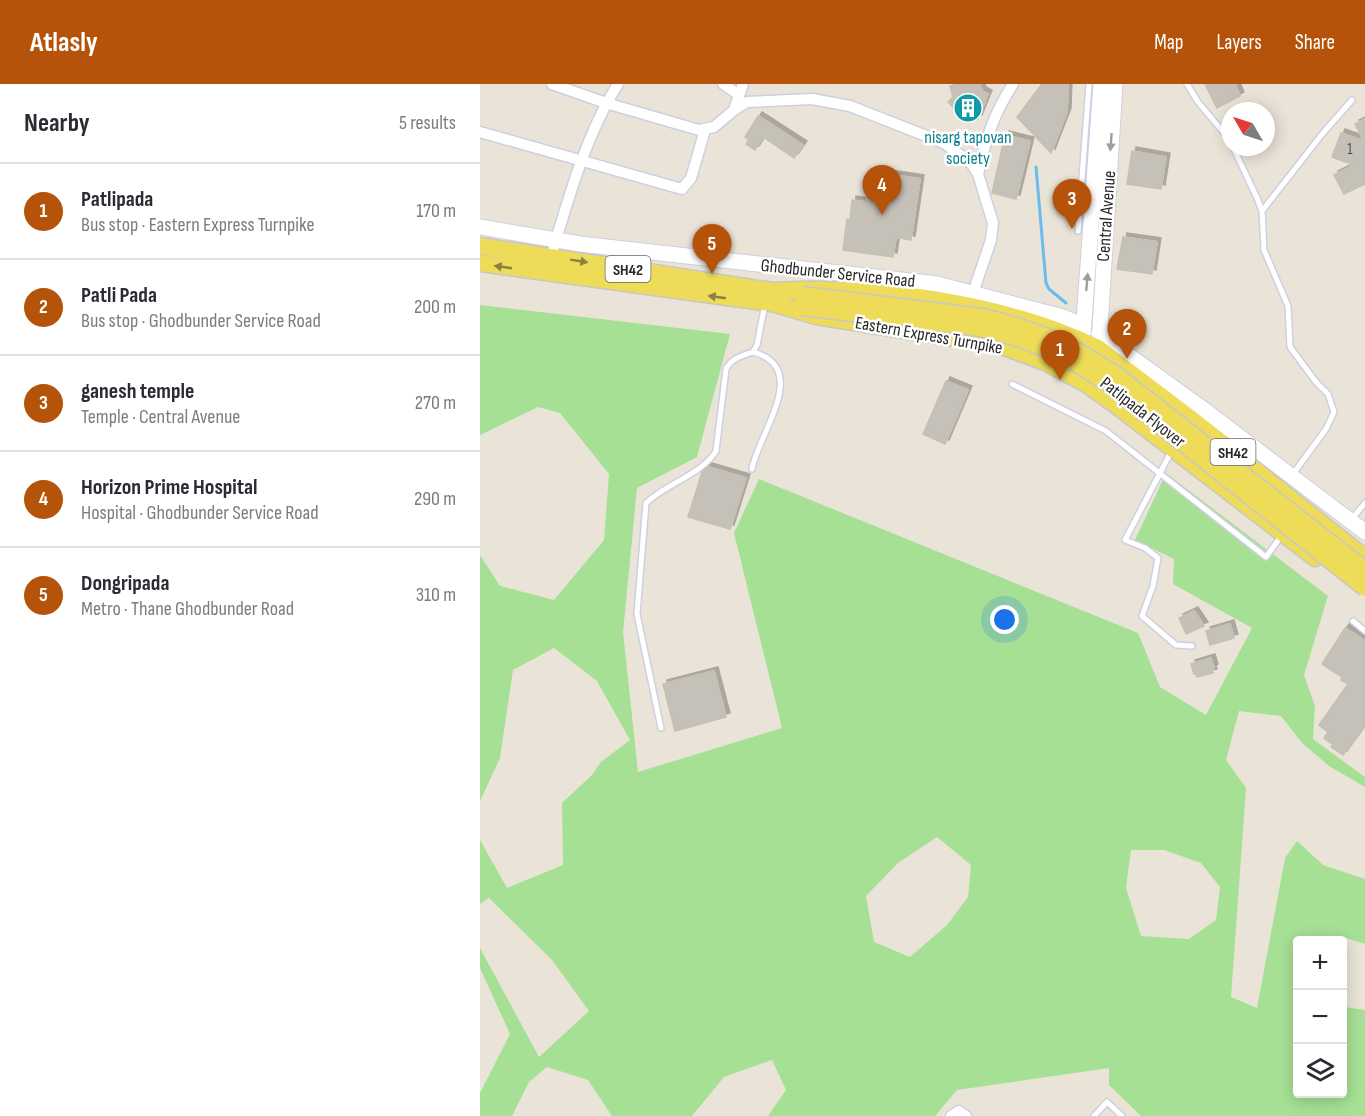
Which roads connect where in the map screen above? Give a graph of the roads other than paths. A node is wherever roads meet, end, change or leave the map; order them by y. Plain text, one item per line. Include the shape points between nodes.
1 (552, 84) edge
2 (618, 84) edge
3 (723, 84) edge
4 (743, 84) edge
5 (1013, 84) edge
6 (1089, 84) edge
7 (1101, 84) edge
8 (1116, 84) edge
9 (1187, 84) edge
10 (739, 95) junction
11 (1352, 100) dead end
12 (606, 103) junction
13 (734, 110) junction
14 (1221, 129) edge
15 (705, 130) junction
16 (480, 132) edge
17 (1237, 156) edge
18 (583, 162) junction
19 (978, 174) junction
20 (1262, 212) junction
21 (480, 227) edge
22 (1078, 231) dead end
23 (556, 240) junction
24 (480, 246) edge
25 (551, 257) junction
26 (480, 263) edge
27 (973, 293) junction
28 (772, 299) junction
29 (801, 301) junction
30 (1084, 333) junction
31 (1099, 341) junction
32 (753, 352) junction
33 (1080, 381) junction
34 (1012, 384) dead end
35 (1173, 449) junction
36 (752, 470) dead end
37 (1160, 472) junction
38 (1292, 475) junction
39 (1365, 503) edge
40 (1350, 520) junction
41 (1365, 532) edge
42 (1283, 534) junction
43 (1365, 558) edge
44 (1365, 570) edge
45 (1365, 588) edge
46 (1365, 597) edge
47 (1353, 621) dead end
48 (1365, 631) edge
49 (1192, 646) dead end
50 (661, 728) dead end
51 (951, 1116) edge
52 (966, 1116) edge
53 (1094, 1116) edge
54 (1122, 1116) edge

1 - 12 street
2 - 12 street
3 - 10 street
4 - 10 street
5 - 19 street via 987,135
6 - 22 lane
30 -> 7 street, Central Avenue
8 -> 31 street, Central Avenue
9 - 14 lane
10 - 13 street
11 - 20 lane
12 - 15 street
12 - 18 street
13 - 15 street
13 - 19 street via 747,102 763,100 812,99 850,106 944,143 971,163
15 - 18 street via 691,178 682,189
16 - 18 street
17 - 20 lane
18 - 23 street
19 - 27 street via 993,223 992,240
20 - 38 lane via 1264,250 1288,306 1290,346 1328,394 1334,412
21 - 23 street, Ghodbunder Service Road
23 - 25 street
23 - 27 street, Ghodbunder Service Road via 937,284
24 - 25 main road, SH42
25 -> 28 main road, SH42
28 -> 26 main road, SH42
27 - 30 street, Ghodbunder Service Road via 1063,317
28 - 29 main road, Patlipada Flyover
28 - 30 main road, Eastern Express Turnpike / SH42 via 816,289 914,297
28 - 32 lane
28 - 33 main road, Eastern Express Turnpike / SH42 via 816,316 999,345 1045,362
29 - 44 main road, Patlipada Flyover, bridge via 983,317 1051,338 1115,374
29 - 45 main road, Patlipada Flyover, bridge via 981,328 1047,349 1079,365 1109,384
30 - 31 main road, Eastern Express Turnpike / SH42
30 - 33 street, Central Avenue
31 - 33 street, Central Avenue
31 - 38 street
31 - 43 main road, Eastern Express Turnpike / SH42
32 - 36 lane via 775,364 781,376 771,422
32 - 50 lane via 736,358 726,369 716,451 710,460 655,494 644,511 637,614
33 - 35 main road, Eastern Express Turnpike / SH42
34 - 37 lane via 1106,431
35 - 37 lane
35 - 42 main road, Eastern Express Turnpike / SH42
37 - 42 lane via 1266,556
37 - 49 lane via 1125,540 1158,558 1143,616 1176,645
38 - 40 street
39 - 40 lane
40 - 41 street
42 - 46 main road, Eastern Express Turnpike / SH42
47 - 48 lane
51 - 52 street via 958,1111
53 - 54 lane via 1107,1102

